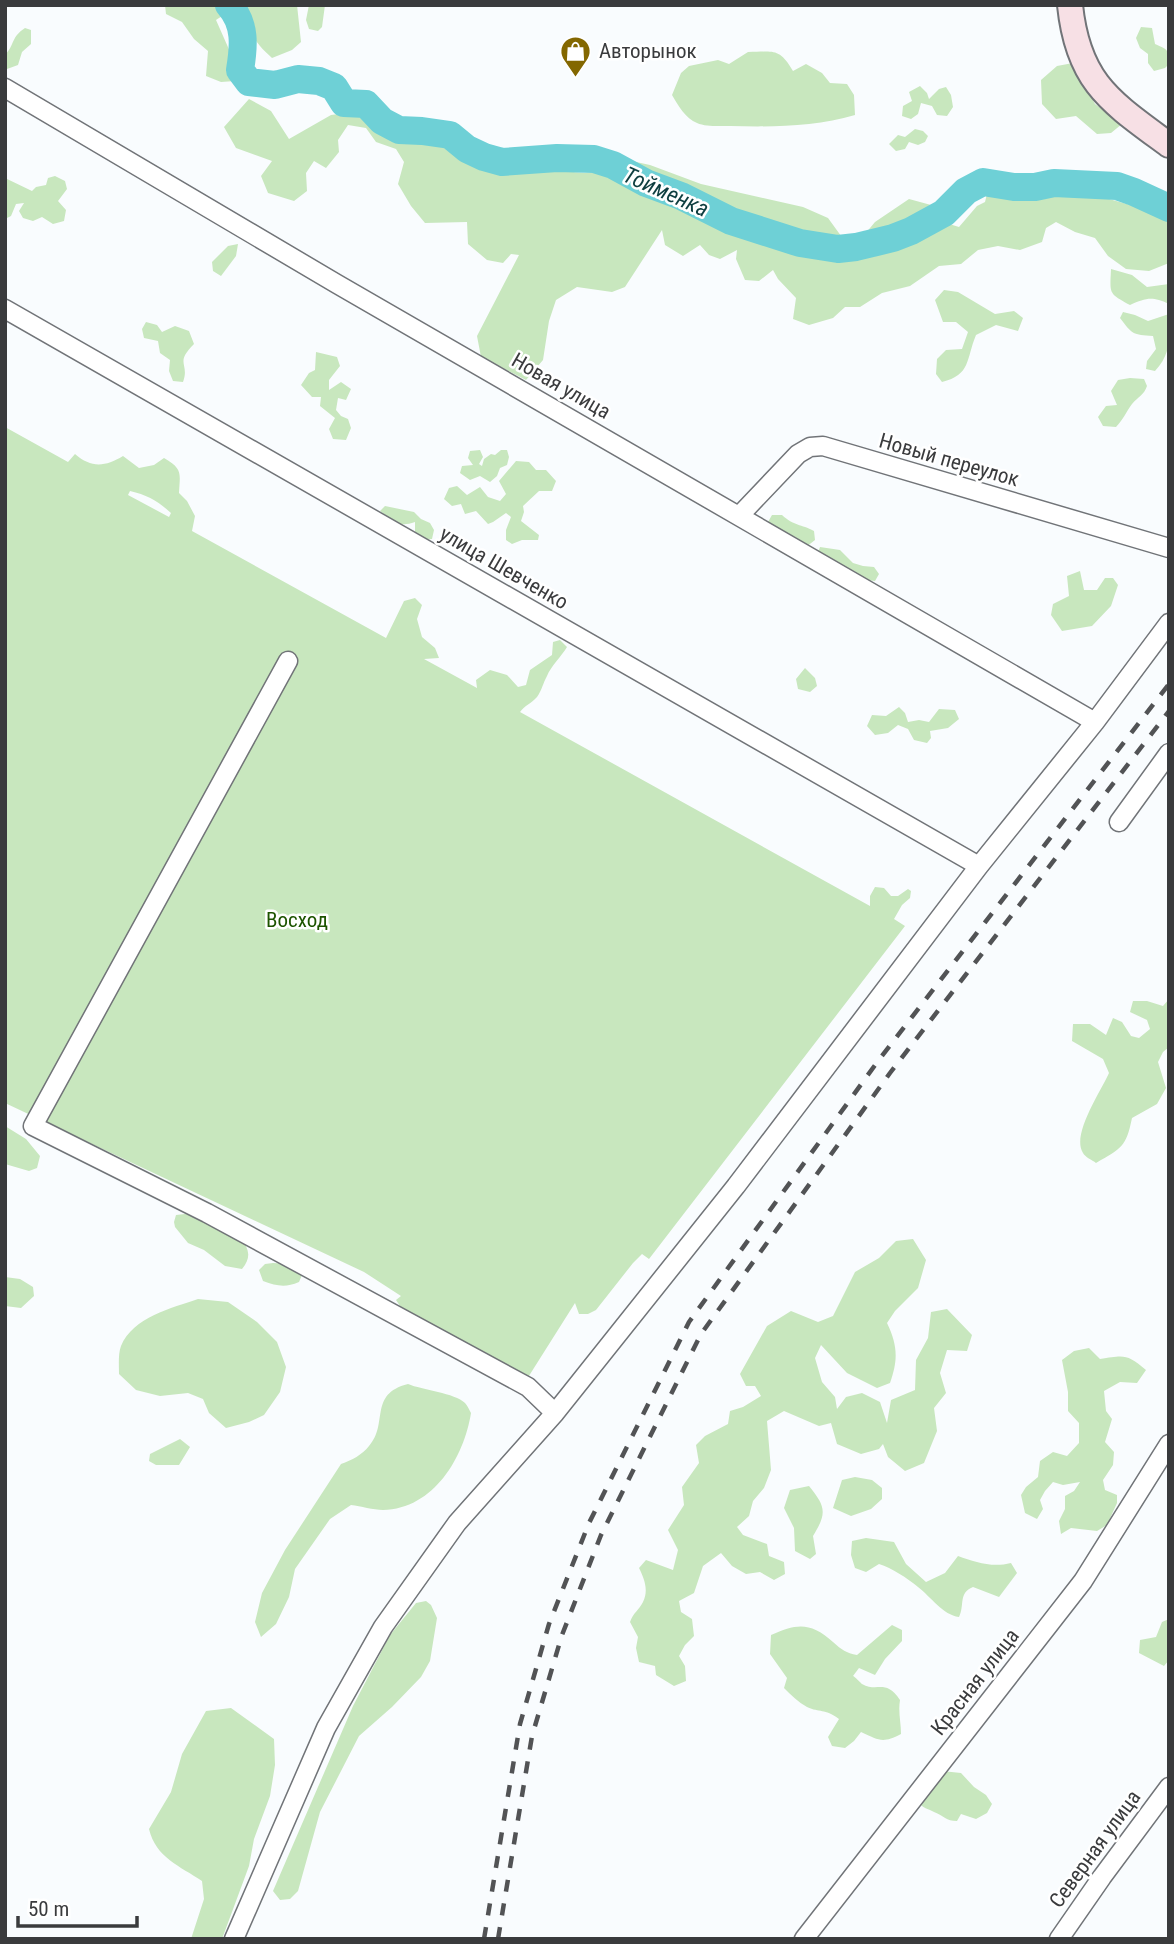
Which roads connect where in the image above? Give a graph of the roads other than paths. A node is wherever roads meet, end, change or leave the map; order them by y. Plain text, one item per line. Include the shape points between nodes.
1 (1070, 5) edge
2 (5, 88) edge
3 (1169, 145) edge
4 (5, 309) edge
5 (740, 515) junction
6 (1169, 548) edge
7 (1169, 623) edge
8 (288, 661) dead end
9 (1095, 722) junction
10 (1169, 753) edge
11 (1119, 822) dead end
12 (979, 866) junction
13 (555, 1413) junction
14 (1169, 1444) edge
15 (1169, 1787) edge
16 (234, 1939) edge
17 (804, 1939) edge
18 (1059, 1939) edge

1 - 3 street via 1075,41 1093,79 1106,96
2 - 5 street, Новая улица
4 - 12 street, улица Шевченко
5 - 6 street, Новый переулок via 798,454 823,446
5 - 9 street, Новая улица
7 - 9 street
8 - 13 street via 33,1126 207,1213 516,1380
9 - 12 street
10 - 11 street
12 - 13 street via 736,1186
13 - 16 street via 457,1523 383,1627 326,1728
14 - 17 street, Красная улица via 1083,1581
15 - 18 street, Северная улица

